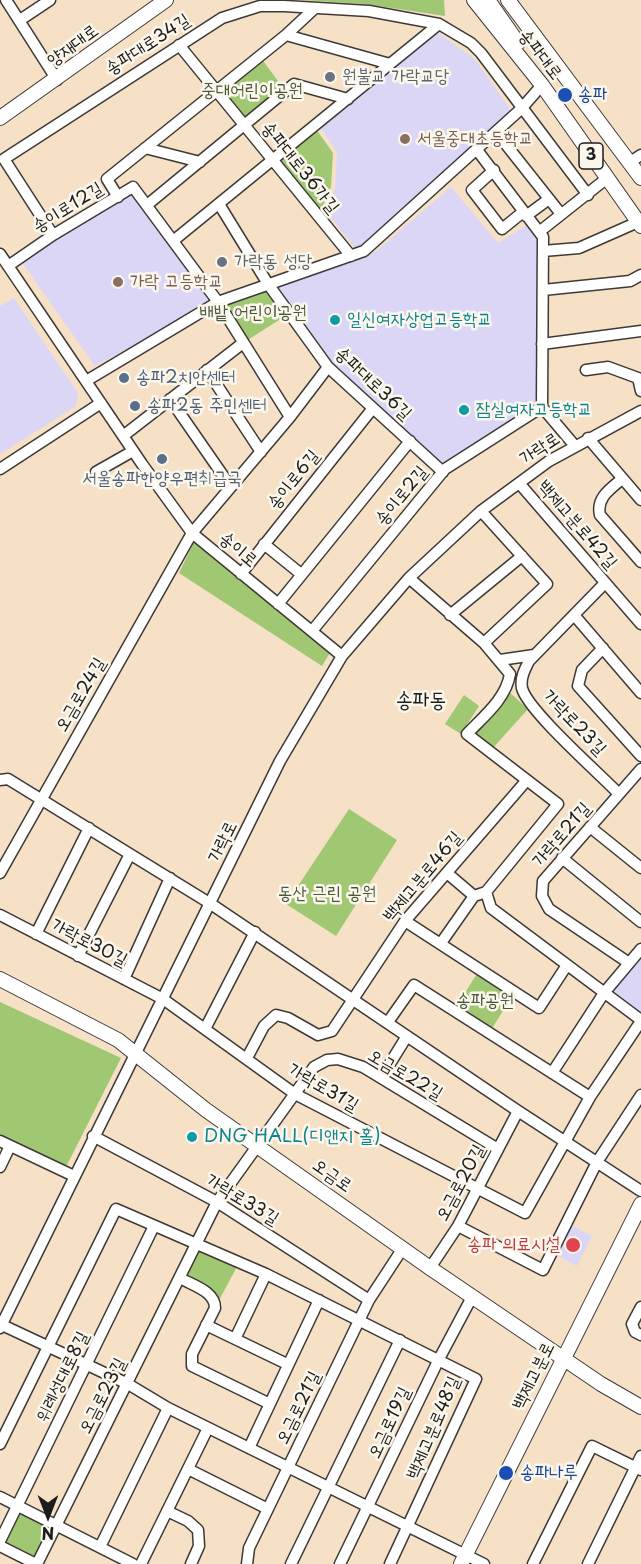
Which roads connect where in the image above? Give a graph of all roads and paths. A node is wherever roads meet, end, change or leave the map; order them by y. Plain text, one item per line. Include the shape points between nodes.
1 (6, 0) edge
2 (50, 0) edge
3 (166, 0) edge
4 (474, 0) edge
5 (489, 0) edge
6 (508, 0) edge
7 (517, 0) edge
8 (315, 8) junction
9 (20, 20) junction
10 (439, 24) junction
11 (286, 34) junction
12 (178, 45) junction
13 (544, 49) junction
14 (390, 64) junction
15 (57, 80) junction
16 (542, 85) junction
17 (216, 92) junction
18 (348, 99) junction
19 (521, 109) junction
20 (0, 118) edge
21 (244, 126) junction
22 (496, 132) junction
23 (145, 148) junction
24 (477, 150) junction
25 (635, 159) edge
26 (272, 161) junction
27 (200, 162) junction
28 (494, 170) junction
29 (641, 178) edge
30 (606, 179) junction
31 (588, 195) junction
32 (118, 197) junction
33 (549, 199) junction
34 (219, 204) junction
35 (147, 206) junction
36 (525, 214) junction
37 (561, 214) junction
38 (639, 224) edge
39 (538, 232) junction
40 (53, 235) junction
41 (173, 241) junction
42 (543, 251) junction
43 (0, 255) edge
44 (351, 256) junction
45 (8, 266) junction
46 (641, 275) edge
47 (268, 284) junction
48 (543, 291) junction
49 (218, 302) junction
50 (641, 331) edge
51 (243, 343) junction
52 (542, 344) junction
53 (328, 367) junction
54 (207, 370) junction
55 (585, 370) dead end
56 (640, 377) edge
57 (86, 381) junction
58 (641, 391) edge
59 (171, 399) junction
60 (102, 403) junction
61 (542, 407) junction
62 (373, 408) junction
63 (641, 411) edge
64 (290, 417) junction
65 (123, 436) junction
66 (588, 438) junction
67 (410, 441) junction
68 (575, 446) junction
69 (133, 451) junction
70 (261, 452) junction
71 (0, 470) edge
72 (96, 472) dead end
73 (443, 472) junction
74 (622, 479) junction
75 (519, 483) junction
76 (231, 487) junction
77 (641, 500) edge
78 (481, 511) junction
79 (192, 533) junction
80 (264, 544) junction
81 (522, 556) junction
82 (641, 562) edge
83 (241, 574) junction
84 (301, 574) junction
85 (409, 579) junction
86 (605, 583) junction
87 (278, 604) junction
88 (450, 615) junction
89 (574, 615) junction
90 (638, 617) edge
91 (312, 632) junction
92 (484, 644) junction
93 (603, 648) junction
94 (534, 655) junction
95 (342, 656) junction
96 (500, 660) junction
97 (641, 693) edge
98 (641, 756) edge
99 (641, 769) edge
100 (0, 780) edge
101 (527, 780) junction
102 (619, 794) junction
103 (41, 800) junction
104 (590, 827) junction
105 (89, 828) junction
106 (130, 854) junction
107 (562, 858) junction
108 (641, 868) edge
109 (0, 873) edge
110 (447, 873) junction
111 (170, 878) junction
112 (486, 892) junction
113 (474, 896) junction
114 (211, 904) junction
115 (0, 915) edge
116 (405, 921) junction
117 (641, 922) edge
118 (255, 932) junction
119 (36, 934) junction
120 (441, 943) junction
121 (641, 949) edge
122 (78, 956) junction
123 (629, 963) junction
124 (567, 965) junction
125 (0, 979) edge
126 (124, 979) junction
127 (604, 993) junction
128 (163, 999) junction
129 (354, 1001) junction
130 (641, 1020) edge
131 (388, 1022) junction
132 (205, 1029) junction
133 (407, 1036) junction
134 (135, 1055) junction
135 (247, 1058) junction
136 (552, 1073) junction
137 (381, 1078) junction
138 (295, 1094) junction
139 (641, 1095) edge
140 (590, 1097) junction
141 (518, 1111) junction
142 (93, 1136) junction
143 (564, 1141) junction
144 (5, 1144) edge
145 (259, 1146) junction
146 (498, 1149) junction
147 (597, 1162) junction
148 (0, 1167) edge
149 (74, 1176) junction
150 (476, 1190) junction
151 (641, 1191) edge
152 (217, 1202) junction
153 (641, 1204) edge
154 (154, 1226) junction
155 (458, 1226) junction
156 (196, 1242) junction
157 (403, 1248) junction
158 (430, 1268) junction
159 (266, 1274) junction
160 (180, 1278) junction
161 (472, 1297) junction
162 (319, 1300) junction
163 (369, 1300) junction
164 (641, 1307) edge
165 (360, 1320) junction
166 (206, 1325) junction
167 (0, 1326) edge
168 (641, 1335) edge
169 (235, 1339) junction
170 (400, 1340) junction
171 (47, 1347) junction
172 (563, 1357) junction
173 (439, 1359) junction
174 (287, 1364) junction
175 (87, 1365) junction
176 (128, 1384) junction
177 (268, 1403) junction
178 (641, 1407) edge
179 (168, 1408) junction
180 (208, 1428) junction
181 (0, 1444) edge
182 (249, 1448) junction
183 (641, 1456) edge
184 (289, 1467) junction
185 (188, 1469) junction
186 (638, 1469) edge
187 (329, 1487) junction
188 (0, 1497) edge
189 (18, 1506) junction
190 (369, 1507) junction
191 (268, 1509) junction
192 (167, 1511) junction
193 (56, 1525) junction
194 (409, 1527) junction
195 (0, 1541) edge
196 (0, 1546) edge
197 (100, 1547) junction
198 (464, 1560) edge
199 (36, 1564) edge
200 (134, 1564) edge
201 (141, 1564) edge
202 (191, 1564) edge
203 (247, 1564) edge
204 (291, 1564) edge
205 (340, 1564) edge
206 (390, 1564) edge
207 (483, 1564) edge
208 (533, 1564) edge
209 (588, 1564) edge

1 - 9 street
2 - 9 street
3 - 15 main road, 양재대로
4 - 16 main road, 송파대로
5 - 16 main road, 3
6 - 13 main road, 3
7 - 13 main road via 537,30
8 - 10 street, 송파대로34길 via 369,11
8 - 11 street, 송이로12길
8 - 12 street, 송파대로34길 via 260,6 237,11
9 - 15 street
10 - 14 street
10 - 19 street, 송파대로34길 via 476,48
11 - 14 street
11 - 17 street, 송이로12길
12 - 17 street, 송파대로36가길
12 - 40 street, 송파대로34길 via 4,159
13 - 25 main road, 송파대로 / 3
14 - 18 street
15 - 20 main road, 양재대로
16 - 19 street
16 - 30 main road, 송파대로 / 3
17 - 21 street, 송파대로36가길
17 - 23 street, 송이로12길
18 - 21 street via 294,84
18 - 26 street
19 - 22 street
19 - 31 street, 송파대로34길
21 - 26 street, 송파대로36가길
21 - 27 street
22 - 24 street
22 - 33 street
23 - 27 street
23 - 32 street, 송이로12길 via 107,179
24 - 28 street
24 - 44 street via 364,251
25 - 29 main road, 송파대로 / 3
26 - 34 street
26 - 44 street, 송파대로36가길
27 - 35 street
28 - 36 street
28 - 36 street via 471,190 502,229
30 - 31 street
30 - 38 main road, 송파대로 / 3
31 - 37 street
32 - 35 street via 133,186
32 - 40 street, 송이로12길
33 - 36 street
33 - 37 street
34 - 41 street
34 - 47 street, 송파대로36길
35 - 41 street
36 - 39 street
37 - 39 street
38 - 42 street, 송파대로 via 579,248
39 - 42 street via 543,237
40 - 45 street, 송이로12길
41 - 49 street
42 - 48 street
43 - 45 street, 송이로
44 - 47 street
45 - 57 street, 송이로
46 - 48 street via 630,281
47 - 49 street
47 - 53 street, 송파대로36길
48 - 52 street
49 - 51 street
49 - 57 street
50 - 52 street
51 - 54 street
51 - 64 street
52 - 61 street
53 - 62 street, 송파대로36길
53 - 64 street, 오금로24길
54 - 59 street
54 - 70 street
55 - 56 street via 609,368
56 - 58 street
57 - 60 street, 송이로
59 - 65 street
59 - 76 street
60 - 65 street, 송이로
60 - 71 street
61 - 68 street, 가락로
61 - 73 street, 송이로2길
62 - 67 street, 송파대로36길
62 - 80 street, 송이로6길
63 - 66 street, 가락로
64 - 70 street, 오금로24길
65 - 69 street, 송이로
66 - 68 street, 가락로
66 - 74 street
67 - 73 street, 송파대로36길
67 - 84 street
68 - 75 street, 가락로
69 - 72 street
69 - 79 street, 송이로
70 - 76 street, 오금로24길
73 - 91 street, 송이로2길
74 - 77 street
74 - 82 street via 603,496 598,507 600,515
75 - 78 street, 가락로
75 - 86 street, 백제고분로42길
76 - 79 street, 오금로24길
78 - 81 street
78 - 85 street, 가락로
79 - 83 street, 송이로
79 - 103 street, 오금로24길
80 - 83 street, 송이로6길
80 - 84 street
81 - 88 street
81 - 92 street via 546,584
83 - 87 street, 송이로
84 - 87 street
85 - 88 street
85 - 95 street, 가락로
86 - 89 street, 가락로23길
86 - 90 street, 백제고분로42길
87 - 91 street, 송이로
88 - 92 street
89 - 93 street
89 - 94 street, 가락로23길
91 - 95 street, 송이로
92 - 96 street
93 - 97 street
93 - 98 street, 가락로23길 via 582,670 578,686
94 - 96 street
94 - 102 street, 가락로23길 via 522,676 527,698
95 - 114 street, 가락로 via 280,761
96 - 101 street via 510,674 508,686 467,735
99 - 102 street, 가락로21길
100 - 103 street via 8,779
101 - 110 street, 백제고분로46길
101 - 112 street via 558,804
102 - 104 street, 가락로21길
103 - 105 street
103 - 109 street, 오금로24길
104 - 107 street, 가락로21길
104 - 108 street
105 - 106 street
105 - 119 street
106 - 111 street
106 - 122 street
107 - 117 street
107 - 123 street, 가락로21길 via 543,881 542,896 549,909
110 - 113 street
110 - 116 street, 백제고분로46길
111 - 114 street
111 - 126 street
112 - 113 street
112 - 124 street via 491,908
113 - 120 street
114 - 118 street
114 - 128 street, 가락로
115 - 119 street, 가락로30길
116 - 120 street
116 - 129 street, 백제고분로46길
118 - 129 street
118 - 132 street
119 - 122 street, 가락로30길
120 - 124 street via 539,1008
121 - 123 street
122 - 126 street, 가락로30길
123 - 127 street
124 - 127 street
125 - 134 main road, 오금로 via 118,1040
126 - 128 street, 가락로30길
127 - 130 street
127 - 136 street
128 - 132 street, 가락로31길
128 - 134 street, 가락로
129 - 131 street
129 - 135 street, 백제고분로46길 via 338,1026 325,1035 283,1016 270,1019
130 - 140 street
131 - 133 street
131 - 136 street via 414,985
132 - 135 street, 가락로31길
133 - 137 street
133 - 141 street
134 - 142 street, 가락로
134 - 145 main road, 오금로
135 - 138 street, 가락로31길
136 - 140 street
137 - 138 street, 오금로22길 via 351,1062 327,1060 314,1066
137 - 146 street, 오금로22길
138 - 145 street, 오금로22길
138 - 150 street, 가락로31길
139 - 147 street
140 - 143 street
141 - 143 street
141 - 146 street, 오금로20길
142 - 149 street, 가락로
142 - 152 street, 가락로33길
143 - 147 street
143 - 150 street via 525,1214
144 - 148 street
144 - 149 street
145 - 152 street, 오금로23길
145 - 157 main road, 오금로
146 - 150 street, 오금로20길
147 - 151 street
147 - 155 street via 543,1270
149 - 167 street, 가락로
150 - 155 street, 오금로20길
152 - 156 street, 오금로23길
152 - 163 street, 가락로33길
153 - 172 main road, 백제고분로
154 - 156 street
154 - 171 street via 116,1209
154 - 175 street, 위례성대로8길
155 - 158 street, 오금로20길
156 - 159 street
156 - 160 street, 오금로23길
157 - 158 main road, 오금로
157 - 163 street, 오금로21길
158 - 161 main road, 오금로
159 - 162 street
159 - 169 street
160 - 166 street via 215,1302
160 - 176 street, 오금로23길
161 - 172 main road, 오금로
161 - 173 street, 오금로19길
162 - 165 street
162 - 174 street
163 - 165 street, 오금로21길
164 - 168 street via 632,1324
165 - 170 street
165 - 184 street, 오금로21길
166 - 169 street
166 - 177 street via 192,1354 192,1366
167 - 171 street
169 - 174 street
170 - 173 street
170 - 187 street
171 - 175 street
171 - 181 street
172 - 178 main road, 오금로
172 - 198 main road, 백제고분로
173 - 190 street, 오금로19길
173 - 194 street, 백제고분로48길 via 476,1379
174 - 177 street
175 - 176 street
175 - 189 street, 위례성대로8길
176 - 179 street
176 - 193 street, 오금로23길
177 - 182 street
179 - 180 street
179 - 197 street
180 - 182 street
180 - 185 street
182 - 184 street
183 - 186 street
184 - 187 street
184 - 191 street, 오금로21길
185 - 191 street
185 - 192 street
186 - 208 street via 592,1446
186 - 209 street
187 - 190 street
187 - 204 street
188 - 189 street
189 - 193 street
189 - 195 street, 위례성대로8길
190 - 194 street
190 - 205 street, 오금로19길
191 - 203 street, 오금로21길 via 247,1552
192 - 201 street
192 - 202 street via 198,1530 199,1546
193 - 197 street
193 - 199 street, 오금로23길
194 - 198 street
194 - 206 street, 백제고분로48길
196 - 199 street
197 - 200 street
198 - 207 street

